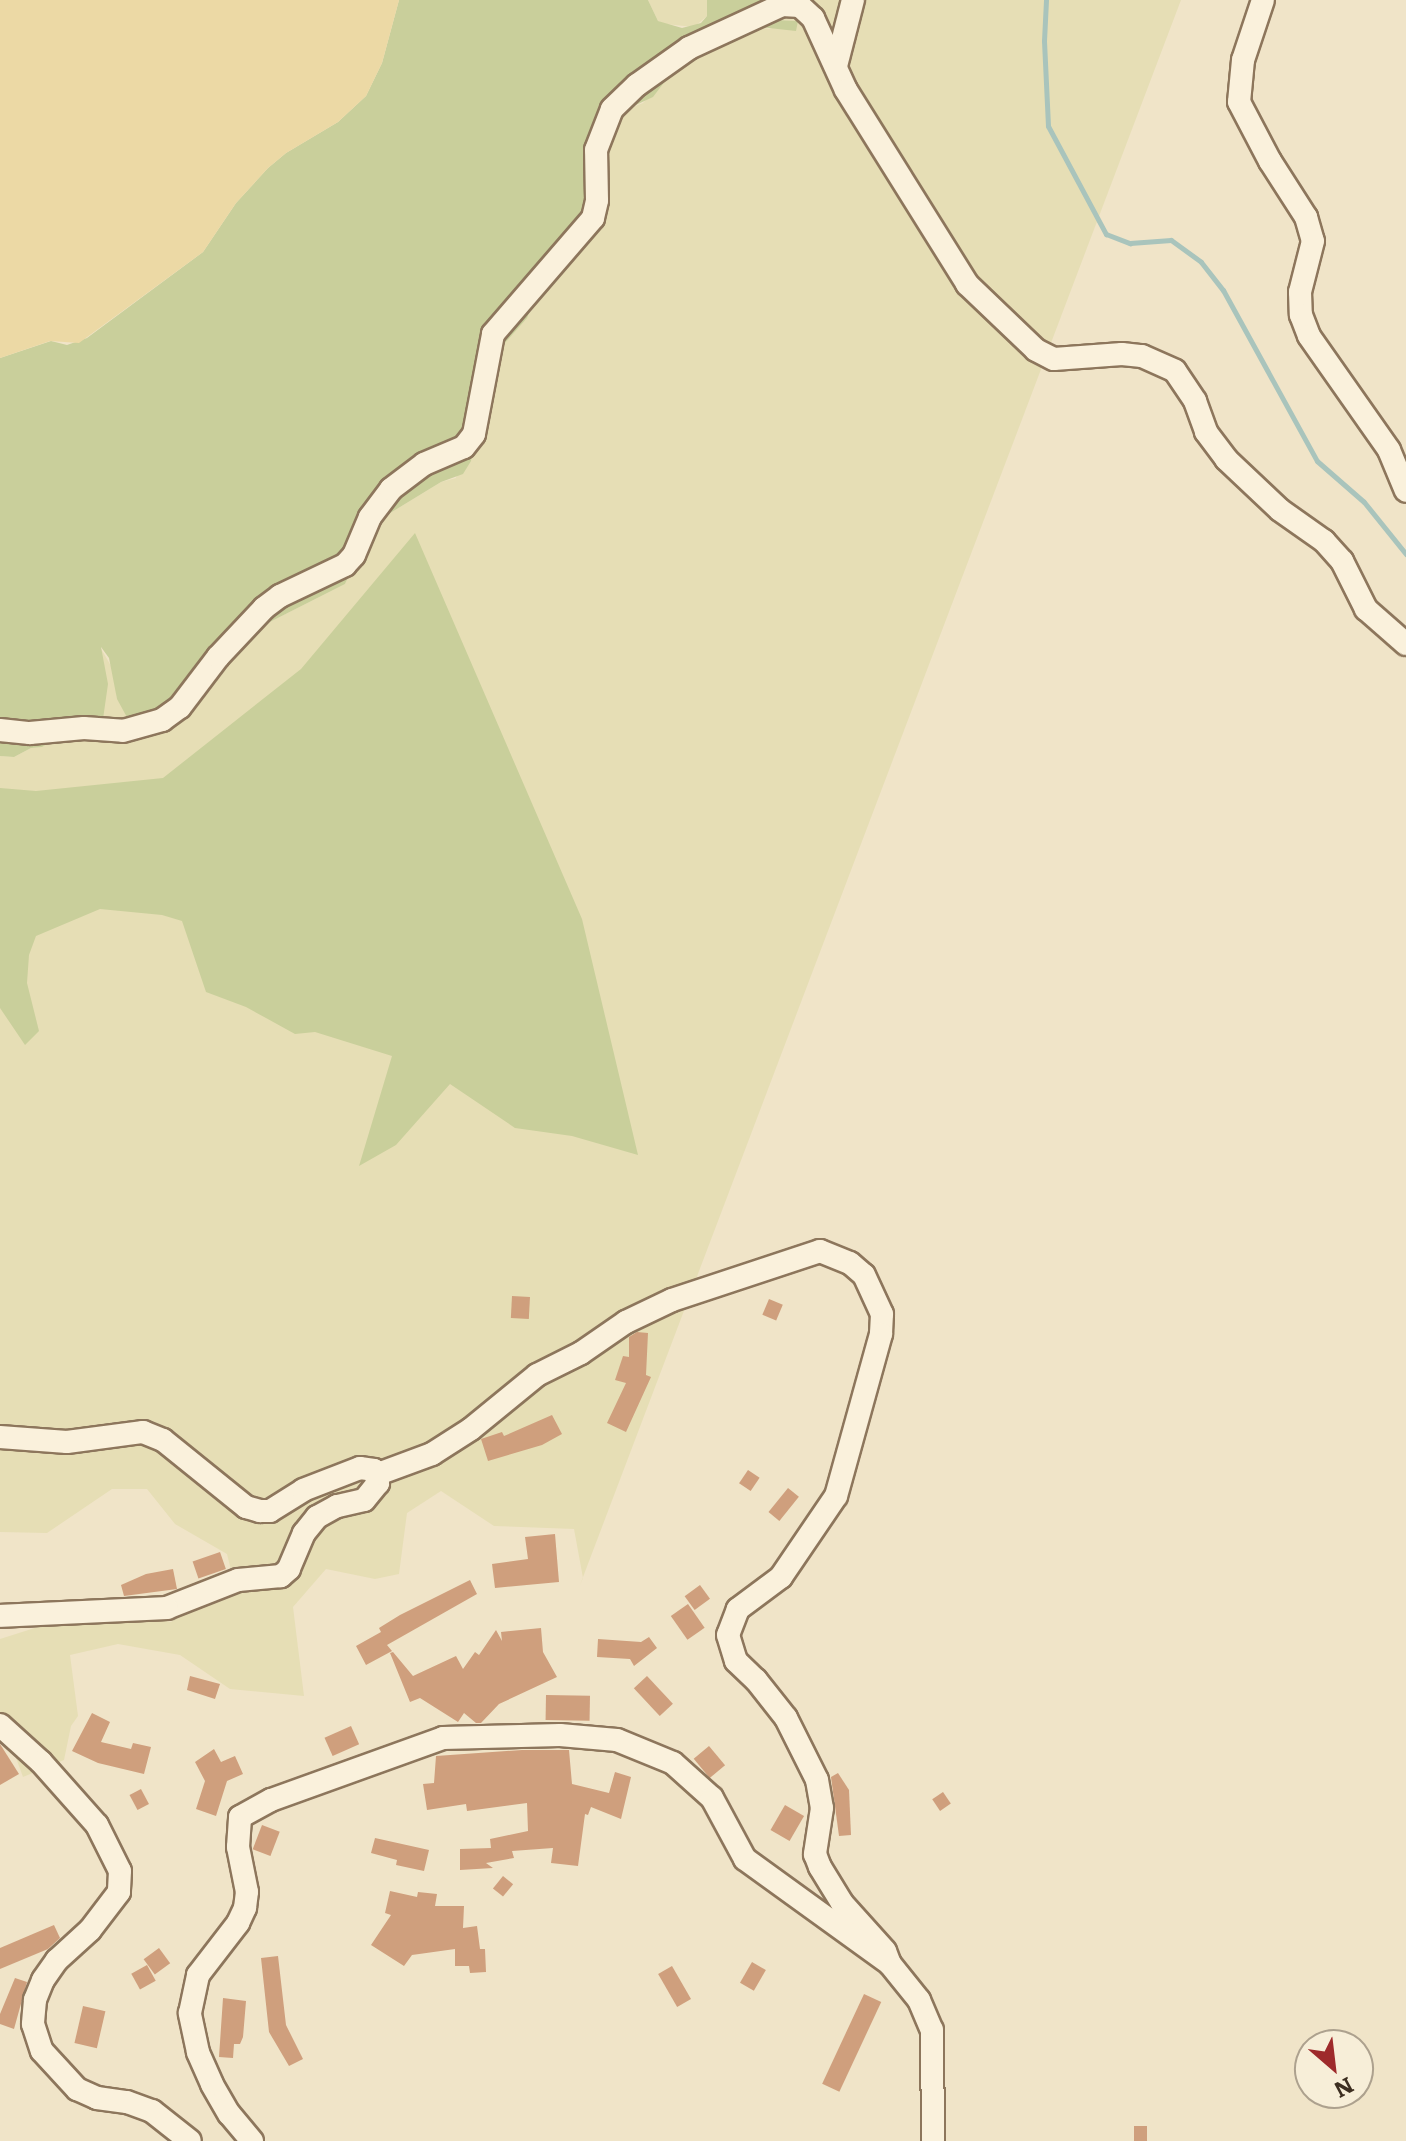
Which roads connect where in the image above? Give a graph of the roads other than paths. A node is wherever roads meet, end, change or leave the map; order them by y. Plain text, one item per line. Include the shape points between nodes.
1 (853, 0) edge
2 (1263, 0) edge
3 (796, 2) edge
4 (836, 66) junction
5 (1406, 491) edge
6 (1406, 644) edge
7 (0, 730) edge
8 (0, 1437) edge
9 (378, 1474) junction
10 (0, 1616) edge
11 (0, 1725) edge
12 (890, 1964) junction
13 (190, 2141) edge
14 (252, 2141) edge
15 (933, 2141) edge

1 - 4 street
2 - 5 street via 1243,60 1239,102 1306,217 1312,250 1300,292 1301,315 1309,336 1389,450
3 - 4 street via 813,18
3 - 7 street via 770,8 689,48 612,109 596,150 593,218 493,334 474,434 464,447 424,464 391,489 345,565 264,608 180,707 162,720 123,731
4 - 6 street via 967,284 1036,350 1054,359 1122,354 1142,356 1175,371 1226,459 1280,510 1324,541 1342,561 1366,609
8 - 9 street via 67,1442 143,1432 163,1440 246,1507 260,1511 360,1468
9 - 10 street via 378,1483 364,1500 317,1517 281,1576 238,1580 167,1608
9 - 12 street via 432,1454 537,1375 672,1300 820,1251 864,1275 882,1314 881,1334 836,1496 781,1577 738,1609 728,1635 736,1661 776,1705 817,1780 822,1808 815,1854 820,1867
11 - 13 street via 97,1825 120,1871 119,1892 43,1980 33,2024 42,2051 77,2089 152,2111
12 - 14 street via 745,1859 712,1798 673,1763 617,1740 560,1735 443,1738 271,1800 240,1817 245,1908 198,1975 190,2013 212,2084
12 - 15 street via 919,2000 932,2030

